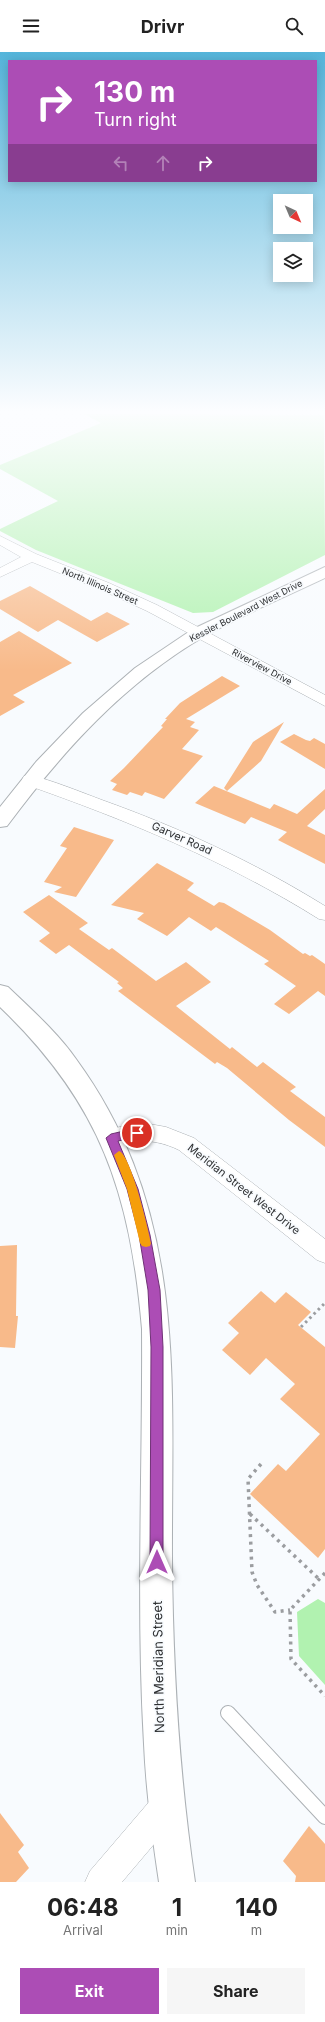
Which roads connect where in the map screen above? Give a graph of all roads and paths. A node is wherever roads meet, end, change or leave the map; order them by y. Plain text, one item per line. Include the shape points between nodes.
1 (0, 540) edge
2 (31, 558) junction
3 (325, 572) edge
4 (0, 573) edge
5 (200, 633) junction
6 (325, 701) edge
7 (30, 780) junction
8 (0, 822) edge
9 (325, 914) edge
10 (0, 993) edge
11 (111, 1138) junction
12 (325, 1253) edge
13 (325, 1303) edge
14 (301, 1327) dead end
15 (261, 1464) dead end
16 (250, 1514) junction
17 (325, 1573) edge
18 (319, 1579) junction
19 (290, 1610) junction
20 (325, 1696) edge
21 (228, 1713) dead end
22 (166, 1806) junction
23 (325, 1817) edge
24 (100, 1882) edge
25 (177, 1882) edge

1 - 2 street, North Illinois Street
2 - 4 street
2 - 5 street, North Illinois Street via 120,593
3 - 5 main road, Kessler Boulevard West Drive
5 - 6 street, Riverview Drive
5 - 7 main road, Kessler Boulevard West Drive via 158,660 111,696 72,733
7 - 8 main road, Kessler Boulevard West Drive
7 - 9 street, Garver Road via 121,812 195,843 262,877
10 - 11 main road, North Meridian Street via 30,1020 70,1068 94,1104
11 - 12 street, Meridian Street West Drive via 123,1134 148,1132 180,1140
11 - 22 main road, North Meridian Street via 132,1189 145,1235 154,1290 157,1347 157,1696
13 - 14 path
15 - 16 path via 248,1479
16 - 18 path
16 - 19 path via 252,1572 257,1585 275,1612
17 - 18 path
18 - 19 path
19 - 20 path via 291,1659
21 - 23 lane
22 - 24 street
22 - 25 main road, North Meridian Street

